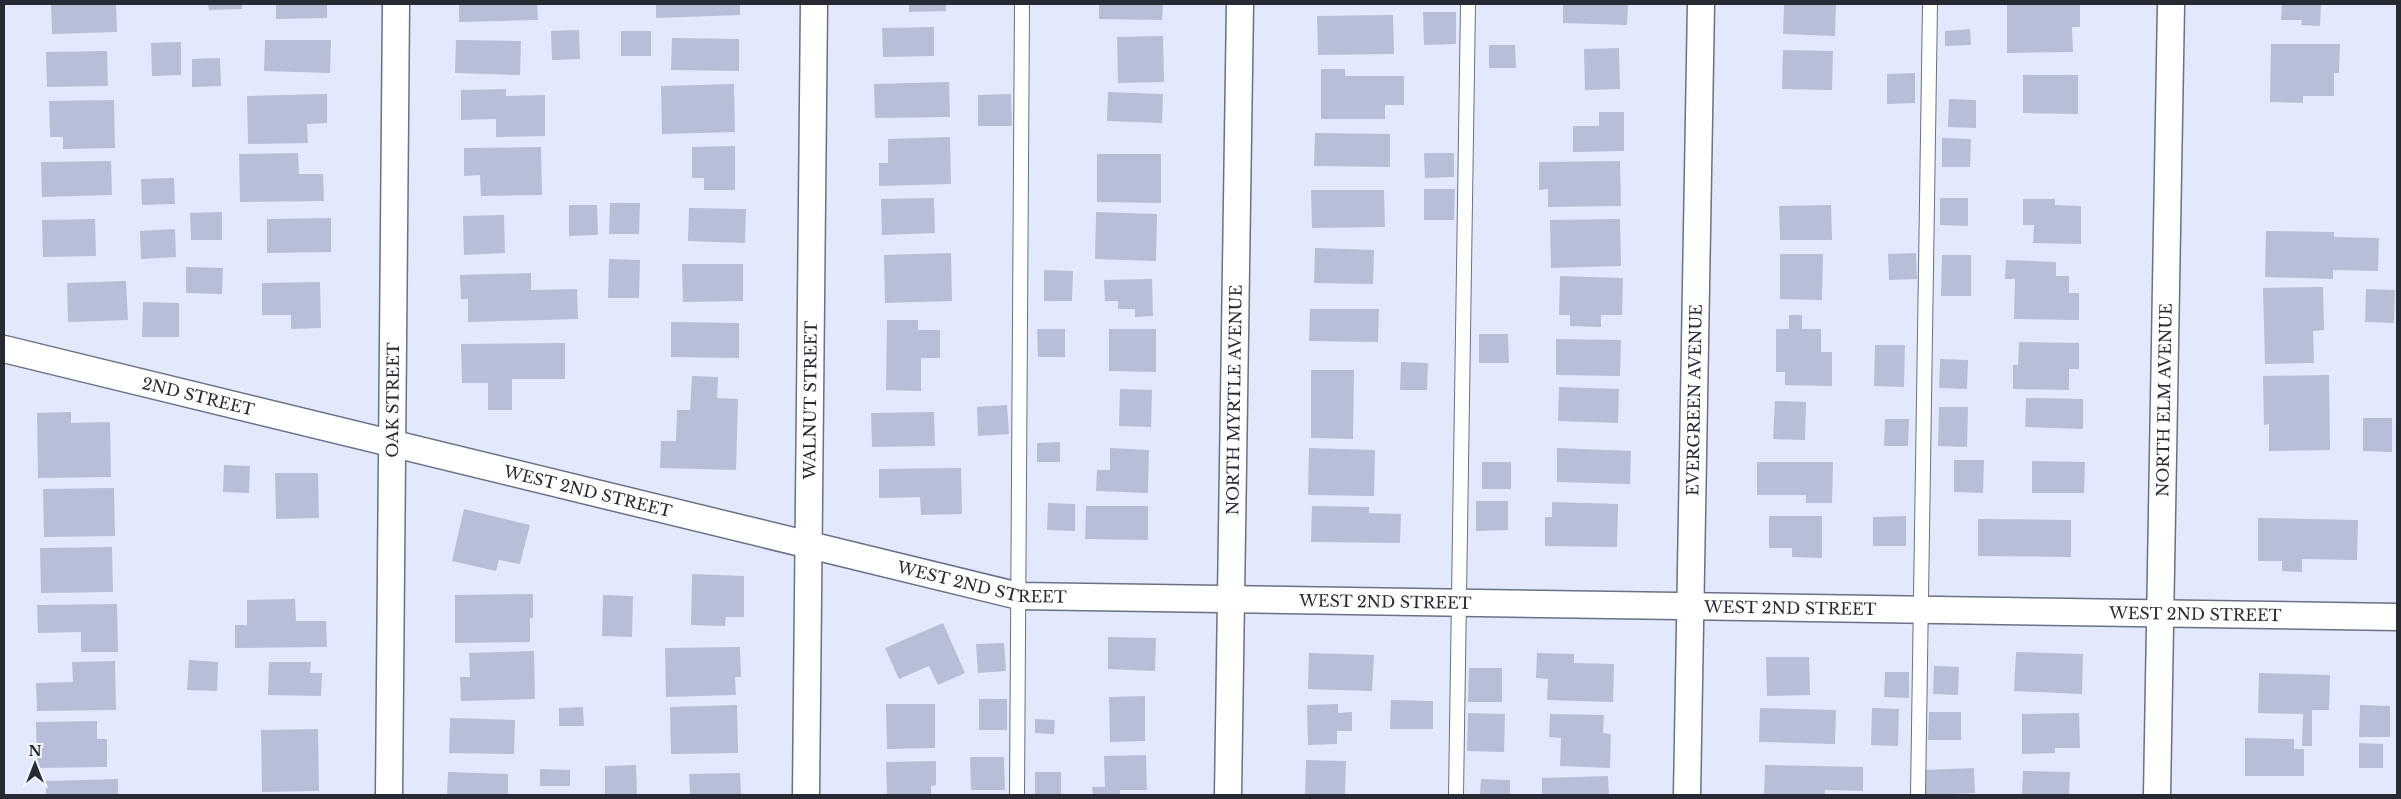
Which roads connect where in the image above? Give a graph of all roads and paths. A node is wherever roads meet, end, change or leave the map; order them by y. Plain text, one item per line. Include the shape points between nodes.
1 (396, 4) edge
2 (814, 4) edge
3 (1022, 4) edge
4 (1240, 4) edge
5 (1468, 4) edge
6 (1701, 4) edge
7 (1930, 4) edge
8 (2171, 4) edge
9 (4, 350) edge
10 (392, 444) junction
11 (808, 546) junction
12 (1019, 596) junction
13 (1231, 598) junction
14 (1460, 602) junction
15 (1691, 606) junction
16 (1920, 610) junction
17 (2160, 613) junction
18 (2397, 617) edge
19 (389, 795) edge
20 (806, 795) edge
21 (1017, 795) edge
22 (1228, 795) edge
23 (1456, 795) edge
24 (1687, 795) edge
25 (1918, 795) edge
26 (2157, 795) edge

1 - 10 street, OAK STREET
2 - 11 street, WALNUT STREET
3 - 12 lane
4 - 13 street, NORTH MYRTLE AVENUE
5 - 14 lane
6 - 15 street, EVERGREEN AVENUE
7 - 16 lane
8 - 17 street, NORTH ELM AVENUE
9 - 10 street, 2ND STREET
10 - 11 street, WEST 2ND STREET
10 - 19 street, OAK STREET
11 - 12 street, WEST 2ND STREET
11 - 20 street, WALNUT STREET
12 - 13 street, WEST 2ND STREET
12 - 21 lane
13 - 14 street, WEST 2ND STREET
13 - 22 street, NORTH MYRTLE AVENUE
14 - 15 street, WEST 2ND STREET
14 - 23 lane
15 - 16 street, WEST 2ND STREET
15 - 24 street, EVERGREEN AVENUE
16 - 17 street, WEST 2ND STREET
16 - 25 lane
17 - 18 street, WEST 2ND STREET
17 - 26 street, NORTH ELM AVENUE

